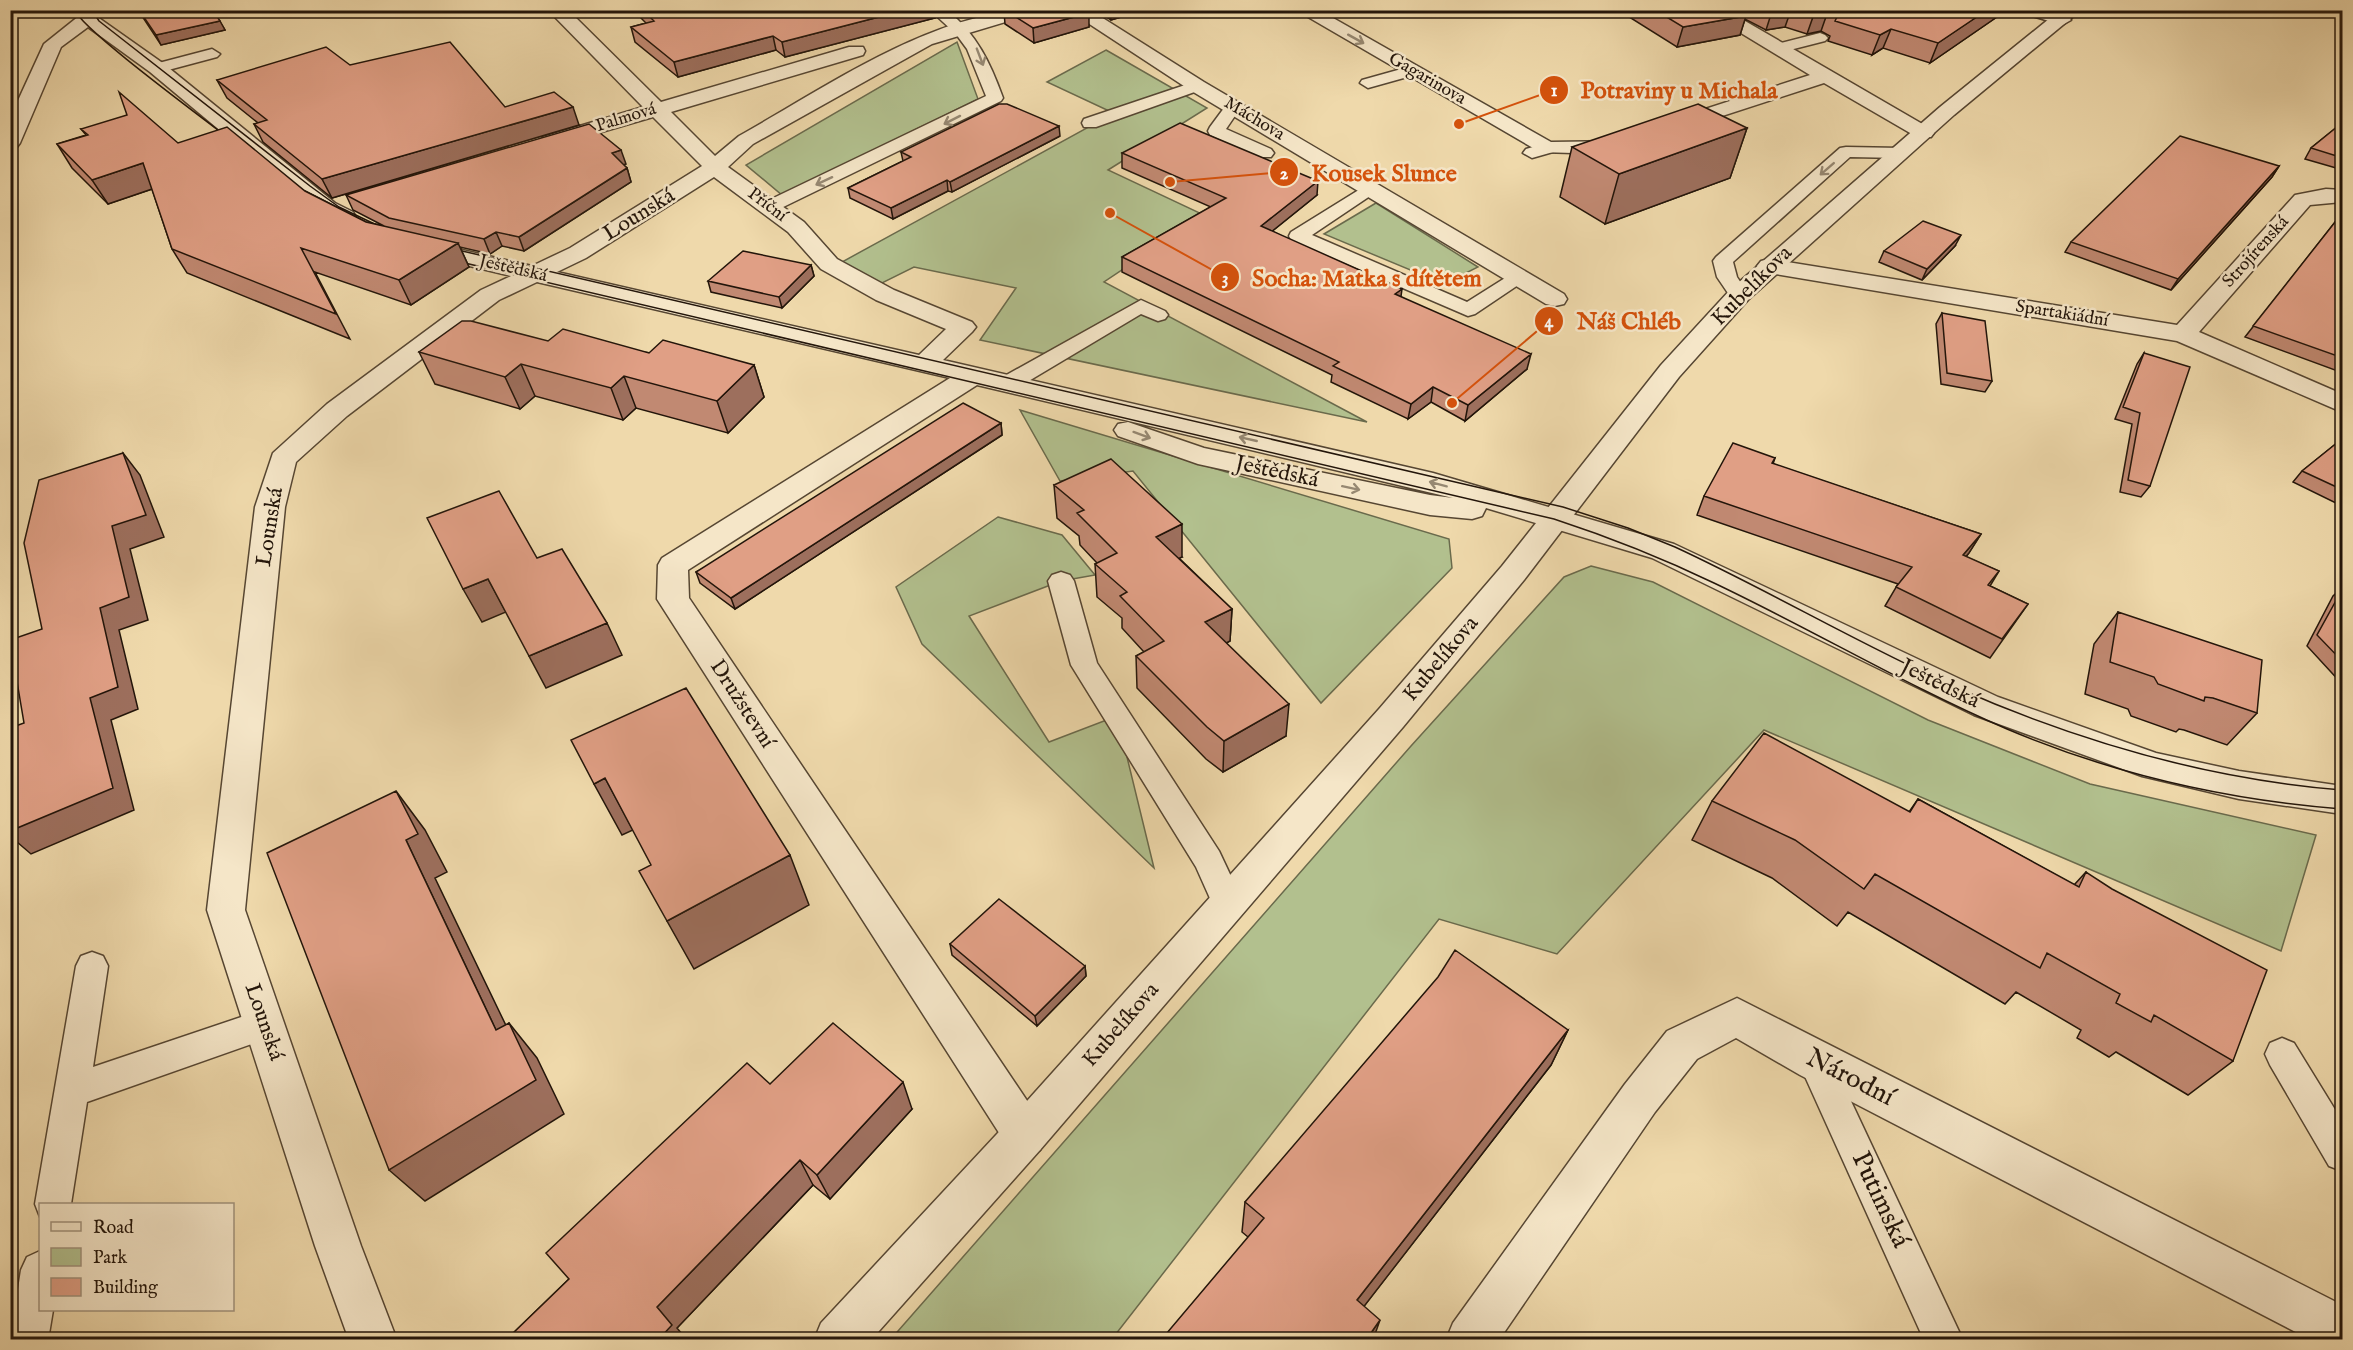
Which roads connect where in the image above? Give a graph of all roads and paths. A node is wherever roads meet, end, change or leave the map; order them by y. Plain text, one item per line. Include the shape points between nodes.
1 (557, 10) edge
2 (938, 10) edge
3 (1026, 10) edge
4 (1077, 10) edge
5 (1305, 10) edge
6 (1712, 10) edge
7 (2032, 10) edge
8 (87, 14) edge
9 (2067, 15) edge
10 (962, 29) junction
11 (1820, 38) edge
12 (1778, 48) junction
13 (856, 51) dead end
14 (212, 54) dead end
15 (157, 68) junction
16 (1412, 71) junction
17 (1824, 77) junction
18 (1368, 83) dead end
19 (1197, 86) junction
20 (1233, 107) junction
21 (657, 109) junction
22 (1090, 123) dead end
23 (1655, 132) edge
24 (1924, 133) junction
25 (1635, 139) edge
26 (10, 143) edge
27 (531, 147) edge
28 (1265, 153) dead end
29 (1901, 153) junction
30 (715, 167) junction
31 (1370, 188) junction
32 (2343, 196) edge
33 (359, 198) edge
34 (769, 207) junction
35 (327, 208) junction
36 (367, 229) edge
37 (398, 242) edge
38 (1769, 266) junction
39 (535, 275) junction
40 (1520, 277) junction
41 (1739, 295) junction
42 (1555, 298) dead end
43 (1158, 315) dead end
44 (2183, 334) junction
45 (925, 363) junction
46 (974, 375) junction
47 (1009, 383) junction
48 (2343, 404) edge
49 (1555, 517) junction
50 (1061, 581) dead end
51 (2343, 800) edge
52 (1228, 904) junction
53 (92, 966) dead end
54 (265, 1024) junction
55 (2282, 1054) dead end
56 (1815, 1061) junction
57 (72, 1091) junction
58 (1025, 1135) junction
59 (2343, 1153) edge
60 (52, 1203) edge
61 (39, 1276) edge
62 (2343, 1330) edge
63 (28, 1340) edge
64 (373, 1340) edge
65 (838, 1340) edge
66 (1470, 1340) edge
67 (1944, 1340) edge

1 - 21 street, Příční
2 - 10 lane
3 - 10 street
4 - 19 street, Máchova
5 -> 16 street, Gagarinova
6 - 12 street
7 - 9 street
8 - 15 street
8 - 26 street via 53,44
9 - 24 street, Kubelíkova
10 - 30 street, Lounská via 925,40 746,140
10 -> 34 lane via 974,43 995,98
11 - 12 lane
12 - 17 street
13 - 21 street, Palmová
14 - 15 lane
15 - 35 street
16 - 18 lane
16 - 25 street, Gagarinova via 1539,150 1607,151
17 - 23 street
17 - 24 street
19 - 20 street, Máchova
19 - 22 lane
20 - 28 lane via 1216,131
20 - 31 street, Máchova
21 - 27 street, Palmová
21 - 30 street, Příční
24 - 29 street, Kubelíkova
29 - 38 street, Kubelíkova
29 -> 41 lane via 1846,152 1723,261 1727,277
30 - 34 street, Příční
30 - 39 street, Lounská via 578,253
31 - 40 street, Máchova
31 - 40 lane via 1298,236 1468,310
32 - 44 street, Strojírenská via 2303,200
33 - 35 street
34 - 45 street, Příční via 796,227 829,264 885,295 963,327
35 - 36 street
37 - 39 street, Ještědská
38 - 41 street, Kubelíkova
38 - 44 street, Spartakiádní
39 - 45 street, Ještědská
39 - 54 street, Lounská via 490,295 441,330 337,410 283,459 270,507 226,910
40 - 42 street, Máchova
41 - 49 street, Kubelíkova via 1670,371
43 - 47 lane via 1141,306
44 - 48 street, Spartakiádní
45 - 46 street, Ještědská
46 - 47 street, Ještědská
46 - 58 street, Družstevní via 673,565 673,599
47 - 49 street, Ještědská via 1198,455 1430,505
49 - 51 street, Ještědská via 1663,551 1986,706 2038,726 2154,766 2239,785
49 - 52 street, Kubelíkova via 1391,718
50 - 52 lane via 1084,665 1208,860
52 - 58 street, Kubelíkova
53 - 57 lane
54 - 57 lane
54 - 64 street, Lounská
55 - 59 lane
56 - 62 street, Národní
56 - 66 street, Národní via 1737,1017 1682,1045 1640,1098
56 - 67 lane, Putimská
57 - 60 lane
58 - 65 street, Kubelíkova
61 - 63 lane

